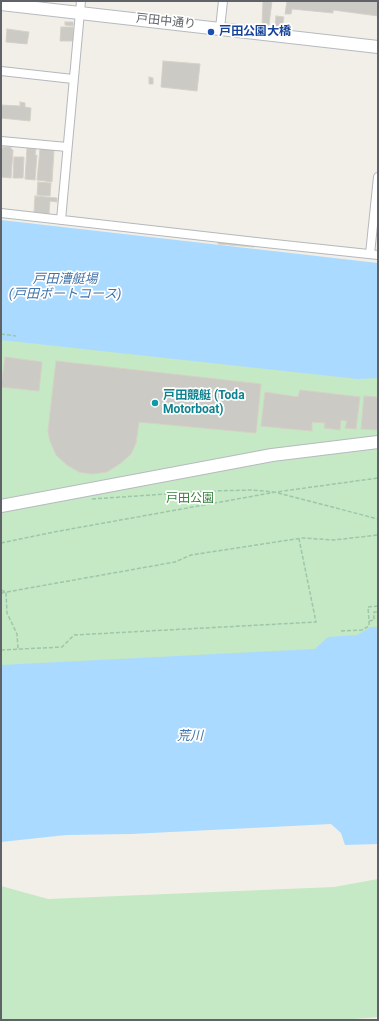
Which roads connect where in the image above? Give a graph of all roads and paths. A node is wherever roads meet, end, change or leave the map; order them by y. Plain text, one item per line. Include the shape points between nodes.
1 (223, 1) edge
2 (1, 4) edge
3 (81, 7) edge
4 (220, 28) junction
5 (378, 47) edge
6 (1, 71) edge
7 (73, 79) junction
8 (1, 141) edge
9 (67, 147) junction
10 (378, 177) edge
11 (1, 213) edge
12 (61, 220) junction
13 (374, 255) edge
14 (1, 334) edge
15 (16, 336) dead end
16 (378, 442) edge
17 (378, 478) edge
18 (276, 492) junction
19 (92, 499) dead end
20 (1, 506) edge
21 (378, 519) edge
22 (378, 535) edge
23 (299, 539) junction
24 (1, 543) edge
25 (1, 590) edge
26 (6, 592) junction
27 (1, 593) edge
28 (378, 606) edge
29 (378, 612) edge
30 (369, 621) junction
31 (341, 631) dead end
32 (18, 649) junction
33 (1, 650) edge

1 - 4 street
2 - 3 street, 戸田中通り
3 - 4 street, 戸田中通り
3 - 7 street
4 - 5 street, 戸田中通り
6 - 7 street
7 - 9 street
8 - 9 street
9 - 12 street
10 - 13 street
11 - 12 street
12 - 13 street
14 - 15 path
16 - 20 street via 272,455
17 - 18 path
18 - 19 path via 211,491
18 - 21 path
18 - 24 path
22 - 23 path via 334,540
23 - 26 path via 191,555 175,562
23 - 32 path via 316,622 74,634 62,647
25 - 26 path
26 - 27 path
26 - 32 path via 7,613 17,634
28 - 30 path via 368,607
29 - 30 path via 374,612 374,620
30 - 31 path via 369,626 362,630
32 - 33 path

